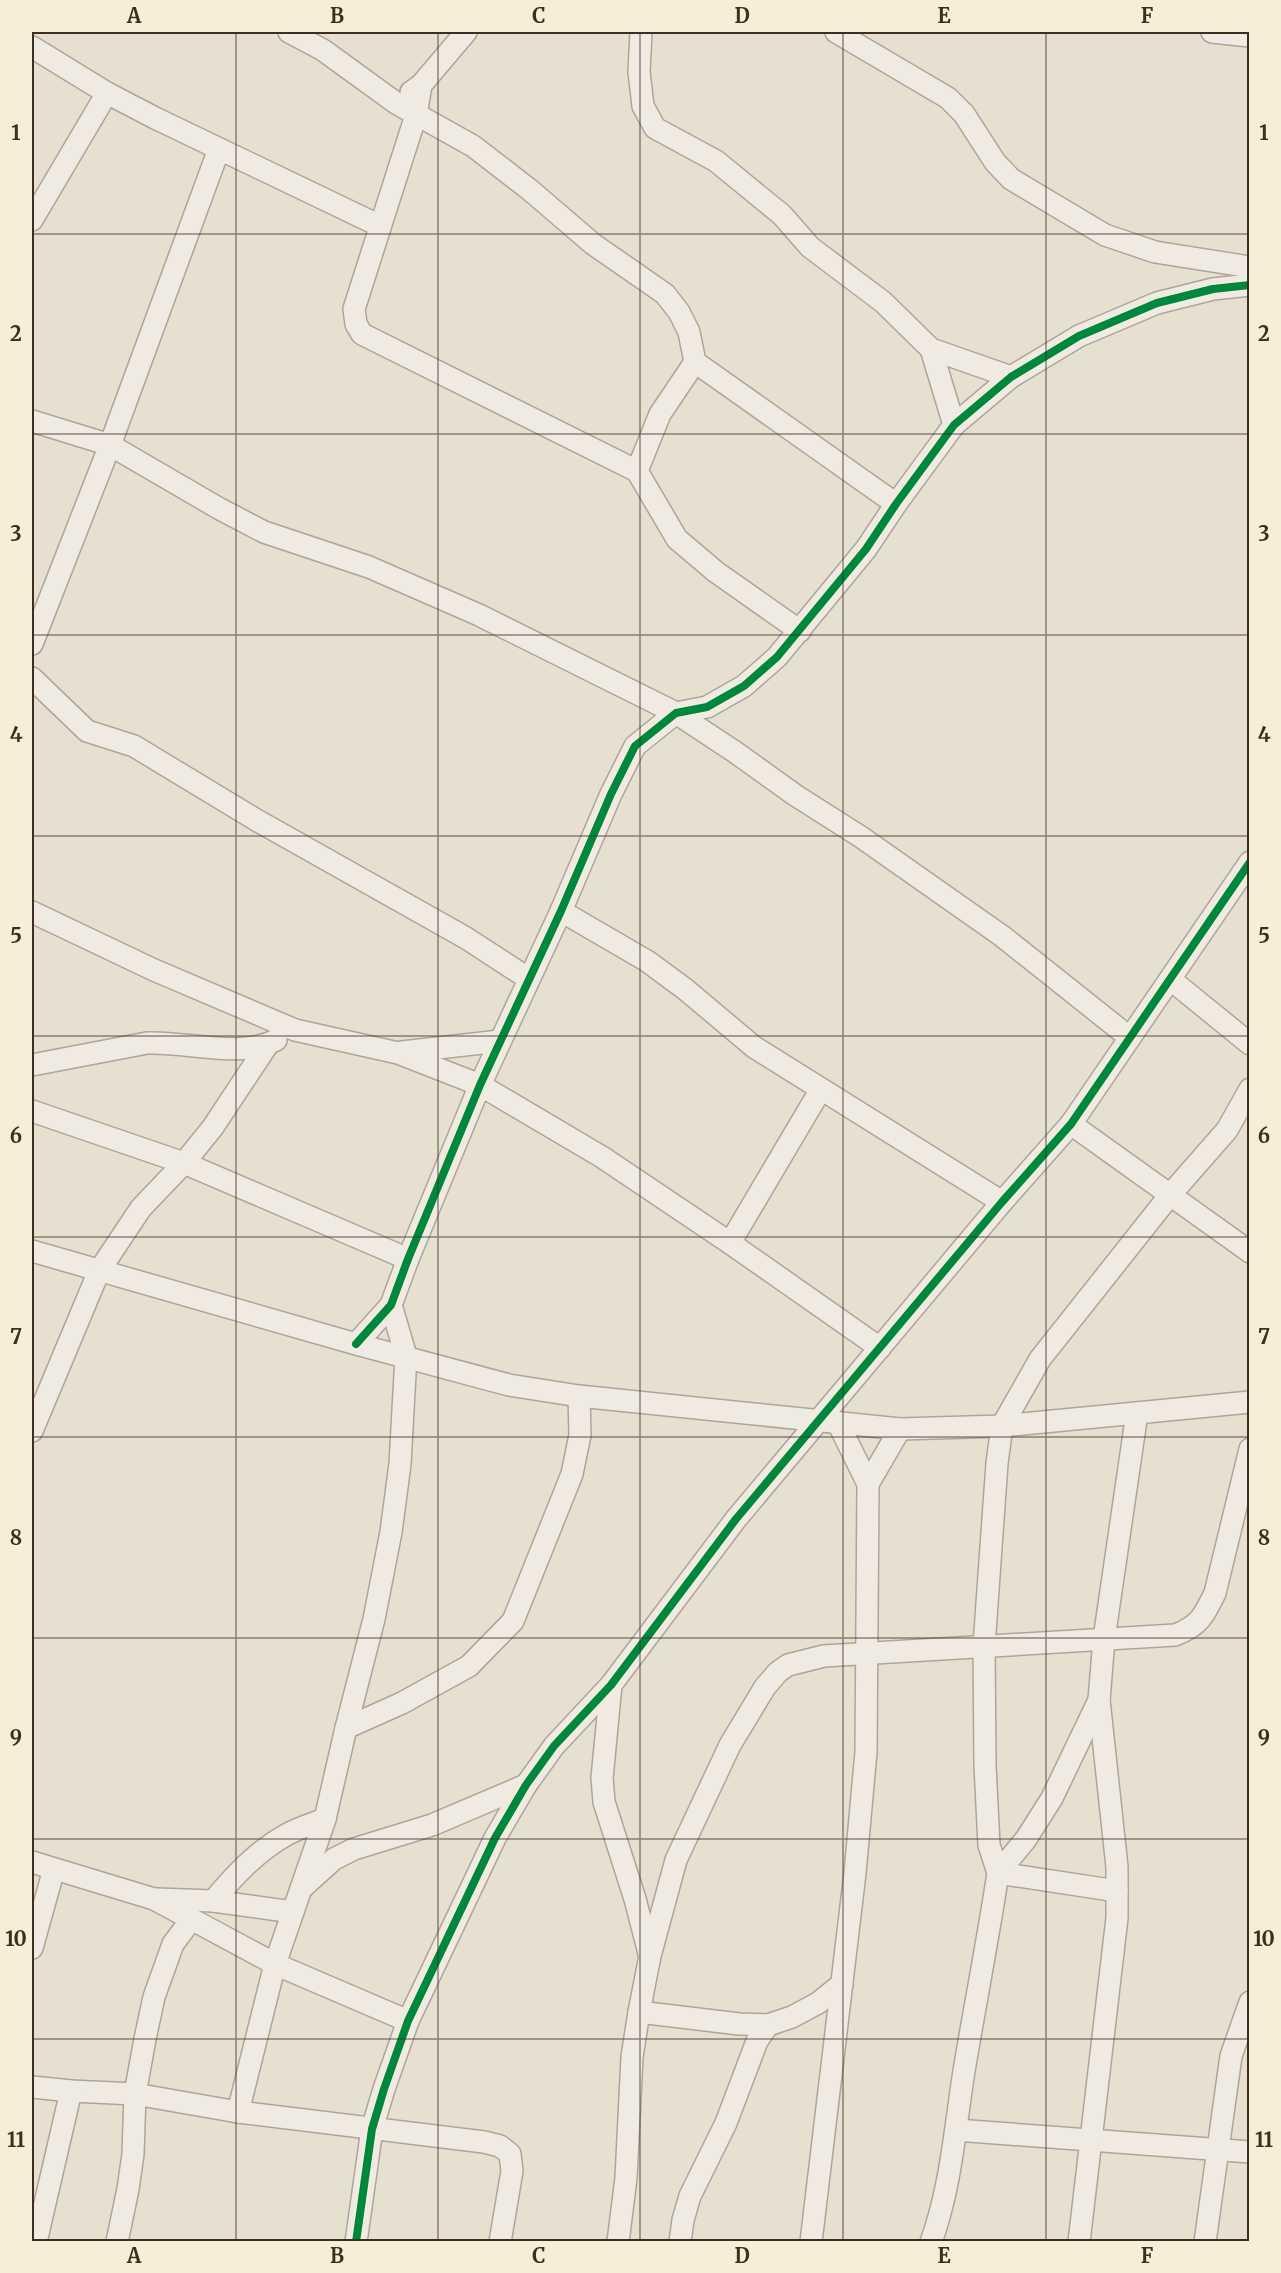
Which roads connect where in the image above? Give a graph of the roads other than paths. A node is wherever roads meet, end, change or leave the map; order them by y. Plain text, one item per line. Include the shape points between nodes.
1 (290, 32) edge
2 (465, 32) edge
3 (641, 32) edge
4 (836, 32) edge
5 (1212, 32) edge
6 (1250, 36) edge
7 (32, 47) edge
8 (421, 85) junction
9 (107, 93) junction
10 (396, 103) junction
11 (416, 115) junction
12 (219, 149) junction
13 (32, 220) edge
14 (380, 226) junction
15 (1250, 267) edge
16 (1250, 285) edge
17 (931, 349) junction
18 (695, 362) junction
19 (1011, 377) junction
20 (32, 421) edge
21 (954, 425) junction
22 (110, 444) junction
23 (637, 471) junction
24 (896, 504) junction
25 (800, 632) junction
26 (32, 644) edge
27 (32, 678) edge
28 (676, 713) junction
29 (1250, 862) edge
30 (561, 910) junction
31 (32, 912) edge
32 (529, 979) junction
33 (1170, 979) junction
34 (295, 1030) junction
35 (1129, 1037) junction
36 (500, 1041) junction
37 (268, 1044) junction
38 (1250, 1044) edge
39 (398, 1053) junction
40 (32, 1065) edge
41 (480, 1085) junction
42 (821, 1089) junction
43 (1250, 1089) edge
44 (32, 1111) edge
45 (1250, 1120) edge
46 (1071, 1124) junction
47 (1227, 1130) junction
48 (184, 1163) junction
49 (1170, 1194) junction
50 (1002, 1202) junction
51 (730, 1243) junction
52 (32, 1251) edge
53 (1250, 1252) edge
54 (408, 1259) junction
55 (99, 1271) junction
56 (391, 1305) junction
57 (356, 1344) junction
58 (880, 1348) junction
59 (406, 1356) junction
60 (579, 1396) junction
61 (1250, 1402) edge
62 (1137, 1413) junction
63 (828, 1423) junction
64 (1002, 1426) junction
65 (900, 1429) junction
66 (32, 1430) edge
67 (1250, 1449) edge
68 (868, 1484) junction
69 (868, 1629) junction
70 (1104, 1639) junction
71 (984, 1646) junction
72 (868, 1653) junction
73 (839, 1654) junction
74 (611, 1685) junction
75 (1099, 1700) junction
76 (346, 1728) junction
77 (526, 1785) junction
78 (325, 1819) junction
79 (32, 1862) edge
80 (54, 1869) junction
81 (998, 1873) junction
82 (301, 1889) junction
83 (1118, 1891) junction
84 (154, 1899) junction
85 (213, 1901) junction
86 (293, 1912) junction
87 (191, 1920) junction
88 (32, 1948) edge
89 (650, 1956) junction
90 (275, 1964) junction
91 (842, 1984) junction
92 (1250, 2002) edge
93 (639, 2012) junction
94 (408, 2021) junction
95 (768, 2025) junction
96 (32, 2087) edge
97 (71, 2091) junction
98 (135, 2094) junction
99 (238, 2112) junction
100 (372, 2129) junction
101 (956, 2130) junction
102 (1091, 2140) junction
103 (1218, 2151) junction
104 (1250, 2152) edge
105 (36, 2241) edge
106 (117, 2241) edge
107 (356, 2241) edge
108 (500, 2241) edge
109 (618, 2241) edge
110 (680, 2241) edge
111 (812, 2241) edge
112 (931, 2241) edge
113 (1079, 2241) edge
114 (1205, 2241) edge

1 - 10 street via 323,50
2 - 8 street
3 - 17 street via 639,72 643,106 655,128 716,161 782,215 810,247 882,302
4 - 15 street via 948,98 1011,179 1105,235 1155,252
5 - 6 street
7 - 9 street
8 - 10 street
8 - 11 street
9 - 12 street
9 - 13 street
10 - 11 street
11 - 14 street
11 - 18 street via 473,146 593,244 665,294 689,332
12 - 14 street
12 - 22 street
14 - 23 street via 354,309 362,334
16 - 19 street via 1213,289 1157,303 1079,336
17 - 19 street
17 - 21 street
18 - 23 street via 660,414
18 - 24 street
19 - 21 street
20 - 22 street
21 - 24 street
22 - 26 street
22 - 28 street via 264,532 369,567 479,615
23 - 25 street via 677,539
24 - 25 street
25 - 28 street via 744,686 707,707
27 - 32 street via 87,731 134,746 466,938
28 - 30 street via 635,746
28 - 35 street via 1002,936
29 - 33 street
30 - 32 street
30 - 42 street via 646,961 754,1047
31 - 34 street
32 - 36 street
33 - 35 street
33 - 38 street
34 - 37 street
34 - 39 street
35 - 46 street
36 - 39 street
36 - 41 street
37 - 40 street via 232,1049 147,1043
37 - 48 street
39 - 41 street
41 - 51 street via 602,1157
41 - 54 street
42 - 50 street
42 - 51 street
43 - 47 street
44 - 48 street
45 - 47 street
46 - 49 street
46 - 50 street
47 - 49 street
48 - 54 street
48 - 55 street via 141,1208
49 - 53 street
49 - 64 street via 1040,1359
50 - 58 street
51 - 58 street
52 - 55 street
54 - 56 street
55 - 57 street
55 - 66 street
56 - 57 street
56 - 59 street
57 - 59 street
58 - 63 street
59 - 60 street via 509,1385
59 - 76 street via 400,1464 391,1532
60 - 63 street
60 - 76 street via 580,1435 572,1474 513,1621 469,1666
61 - 62 street
62 - 64 street
62 - 70 street
63 - 65 street
63 - 68 street
63 - 74 street via 736,1519
64 - 65 street
64 - 71 street
65 - 68 street
67 - 70 street via 1215,1593 1205,1614 1191,1629 1175,1635
68 - 69 street
69 - 72 street
69 - 73 street
70 - 71 street
70 - 75 street
71 - 72 street
71 - 81 street via 989,1845
72 - 73 street
72 - 91 street via 866,1752
73 - 89 street via 788,1665 765,1687 730,1745 686,1835
74 - 77 street via 554,1746
74 - 89 street via 604,1802
75 - 81 street via 1052,1798
75 - 83 street
76 - 78 street
77 - 82 street via 432,1825 354,1849 334,1859
77 - 94 street via 495,1838
78 - 82 street
78 - 85 street via 269,1844
79 - 80 street
80 - 84 street
80 - 88 street
81 - 83 street
81 - 101 street
82 - 86 street
83 - 102 street
84 - 85 street
84 - 87 street
85 - 86 street
86 - 90 street
87 - 90 street
87 - 98 street via 173,1944 154,1997
89 - 93 street
90 - 94 street
90 - 99 street
91 - 95 street via 818,2003
91 - 111 street
92 - 103 street via 1231,2056
93 - 95 street
93 - 109 street via 630,2077 626,2178
94 - 100 street
95 - 110 street via 757,2041 726,2123 690,2196
96 - 97 street
97 - 98 street
97 - 105 street
98 - 99 street
98 - 106 street via 133,2154
99 - 100 street
100 - 107 street
100 - 108 street via 484,2142 500,2146 510,2154 512,2170
101 - 102 street
101 - 112 street
102 - 103 street
102 - 113 street
103 - 104 street
103 - 114 street

